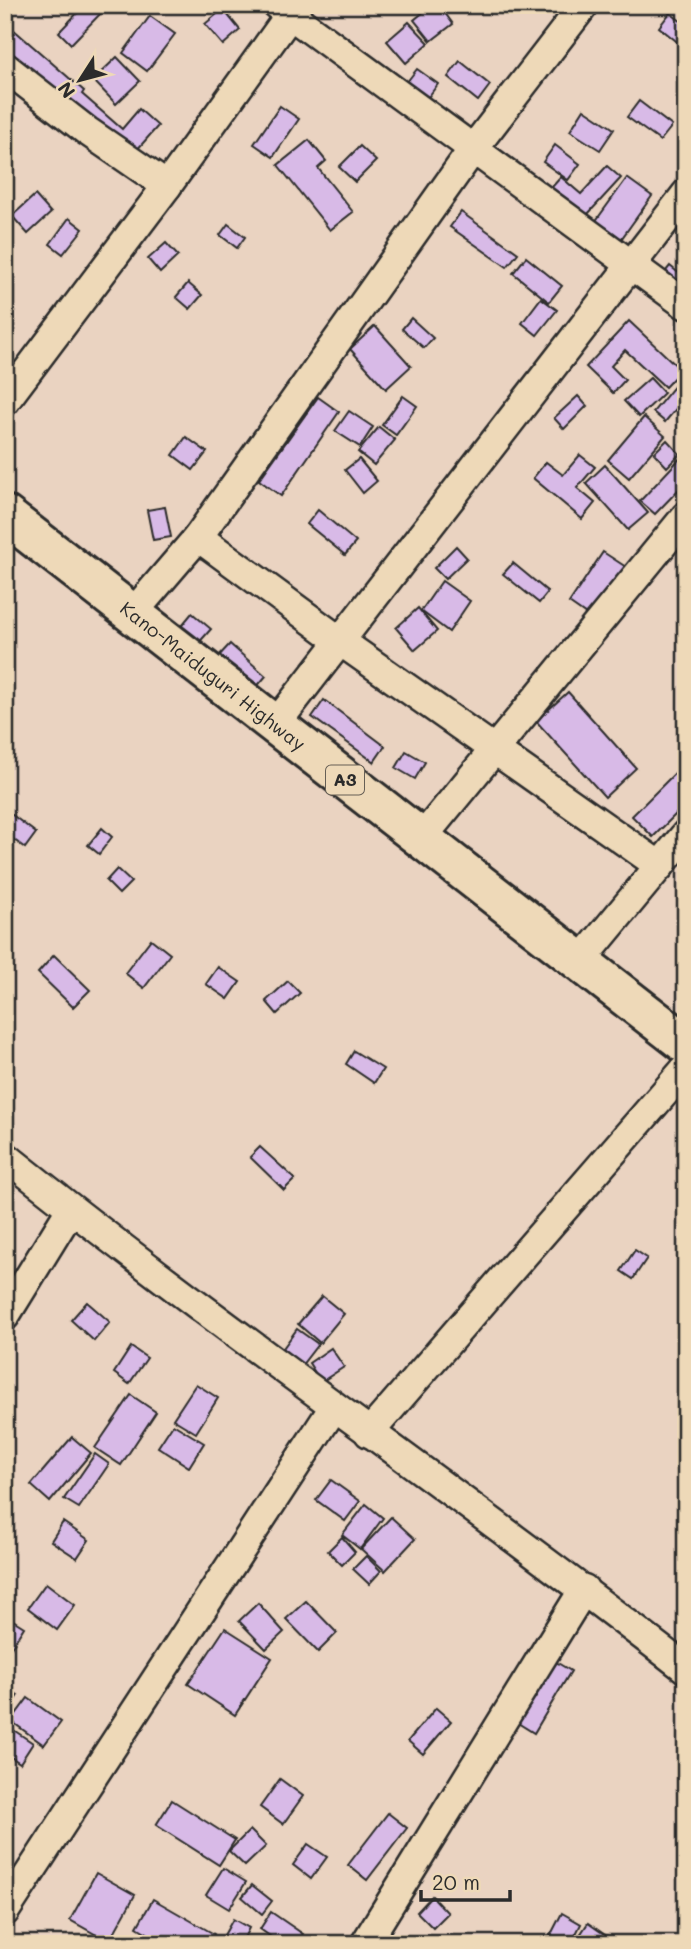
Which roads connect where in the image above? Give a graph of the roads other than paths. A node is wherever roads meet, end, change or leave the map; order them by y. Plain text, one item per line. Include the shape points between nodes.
1 (584, 5) edge
2 (288, 8) edge
3 (5, 67) edge
4 (473, 149) junction
5 (167, 186) junction
6 (686, 194) edge
7 (632, 264) junction
8 (686, 305) edge
9 (5, 401) edge
10 (5, 515) edge
11 (686, 516) edge
12 (198, 537) junction
13 (132, 614) junction
14 (340, 641) junction
15 (275, 725) junction
16 (495, 749) junction
17 (686, 834) edge
18 (421, 839) junction
19 (660, 866) junction
20 (580, 962) junction
21 (686, 1044) edge
22 (686, 1068) edge
23 (5, 1156) edge
24 (71, 1209) junction
25 (5, 1316) edge
26 (334, 1407) junction
27 (369, 1433) junction
28 (584, 1589) junction
29 (686, 1669) edge
30 (5, 1912) edge
31 (365, 1944) edge

1 - 4 street
2 - 4 street
2 - 5 street
3 - 5 street
4 - 7 street
4 - 12 street
5 - 9 street
6 - 7 street
7 - 8 street
7 - 14 street
10 - 13 highway, Kano-Maiduguri Highway / A3
11 - 16 street
12 - 13 street
12 - 14 street
13 - 15 highway, Kano-Maiduguri Highway / A3
14 - 15 street
14 - 16 street
15 - 18 highway, Kano-Maiduguri Highway / A3
16 - 18 street
16 - 19 street
17 - 19 street
18 - 20 highway, Kano-Maiduguri Highway / A3
19 - 20 street
20 - 21 highway, Kano-Maiduguri Highway / A3
22 - 27 street
23 - 24 street
24 - 25 street
24 - 26 street
26 - 27 street
26 - 30 street
27 - 28 street
28 - 29 street
28 - 31 street

